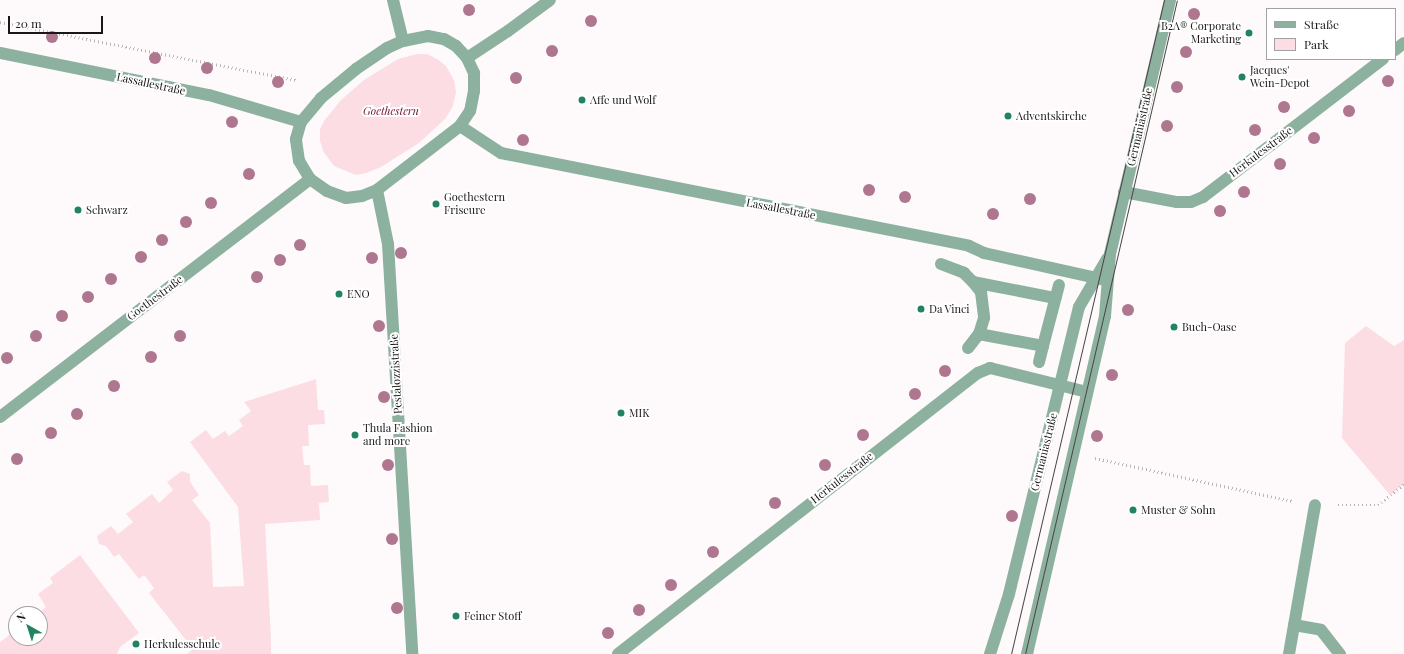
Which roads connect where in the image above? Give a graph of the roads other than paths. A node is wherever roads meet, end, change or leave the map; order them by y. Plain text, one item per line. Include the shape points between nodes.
1 (393, 0) edge
2 (550, 0) edge
3 (1170, 0) edge
4 (403, 41) junction
5 (1404, 43) edge
6 (1396, 49) edge
7 (0, 53) edge
8 (467, 58) junction
9 (1382, 60) edge
10 (301, 122) junction
11 (460, 126) junction
12 (310, 179) junction
13 (377, 190) junction
14 (1124, 192) junction
15 (940, 264) dead end
16 (1102, 279) junction
17 (973, 282) junction
18 (1059, 285) dead end
19 (1055, 298) junction
20 (979, 334) junction
21 (1043, 346) junction
22 (968, 348) dead end
23 (1039, 362) dead end
24 (1061, 385) junction
25 (1087, 392) junction
26 (0, 417) edge
27 (1315, 505) road end
28 (1294, 625) junction
29 (412, 654) edge
30 (618, 654) edge
31 (990, 654) edge
32 (1027, 654) edge
33 (1289, 654) edge
34 (1340, 654) edge

1 - 4 street
2 - 8 street via 508,32
3 - 14 street, Germaniastraße
4 - 8 street via 428,36 444,39 456,46
4 - 10 street via 387,48 356,69 321,98
5 - 6 street
7 - 10 street, Lassallestraße via 209,95
8 - 11 street via 474,73 474,91 470,111
9 - 14 street, Herkulesstraße via 1203,197 1191,202 1177,202
10 - 12 street via 296,139 299,161
11 - 13 street
11 - 16 street, Lassallestraße via 501,153 969,246 984,253
12 - 13 street via 326,191 346,198 362,196
12 - 26 street, Goethestraße
13 - 29 street, Pestalozzistraße via 388,244
14 - 16 street, Germaniastraße
15 - 17 street via 964,273
16 - 24 street, Germaniastraße via 1079,307
16 - 25 street, Germaniastraße via 1105,316
17 - 19 street
17 - 20 street via 980,292 983,304 984,318
18 - 19 street
19 - 21 street
20 - 21 street
20 - 22 street
21 - 23 street
24 - 25 street, Herkulesstraße
24 - 30 street, Herkulesstraße via 990,368 978,373
24 - 31 street, Germaniastraße via 1009,594
25 - 32 street, Germaniastraße
27 - 28 street
28 - 33 street
28 - 34 street via 1321,630

